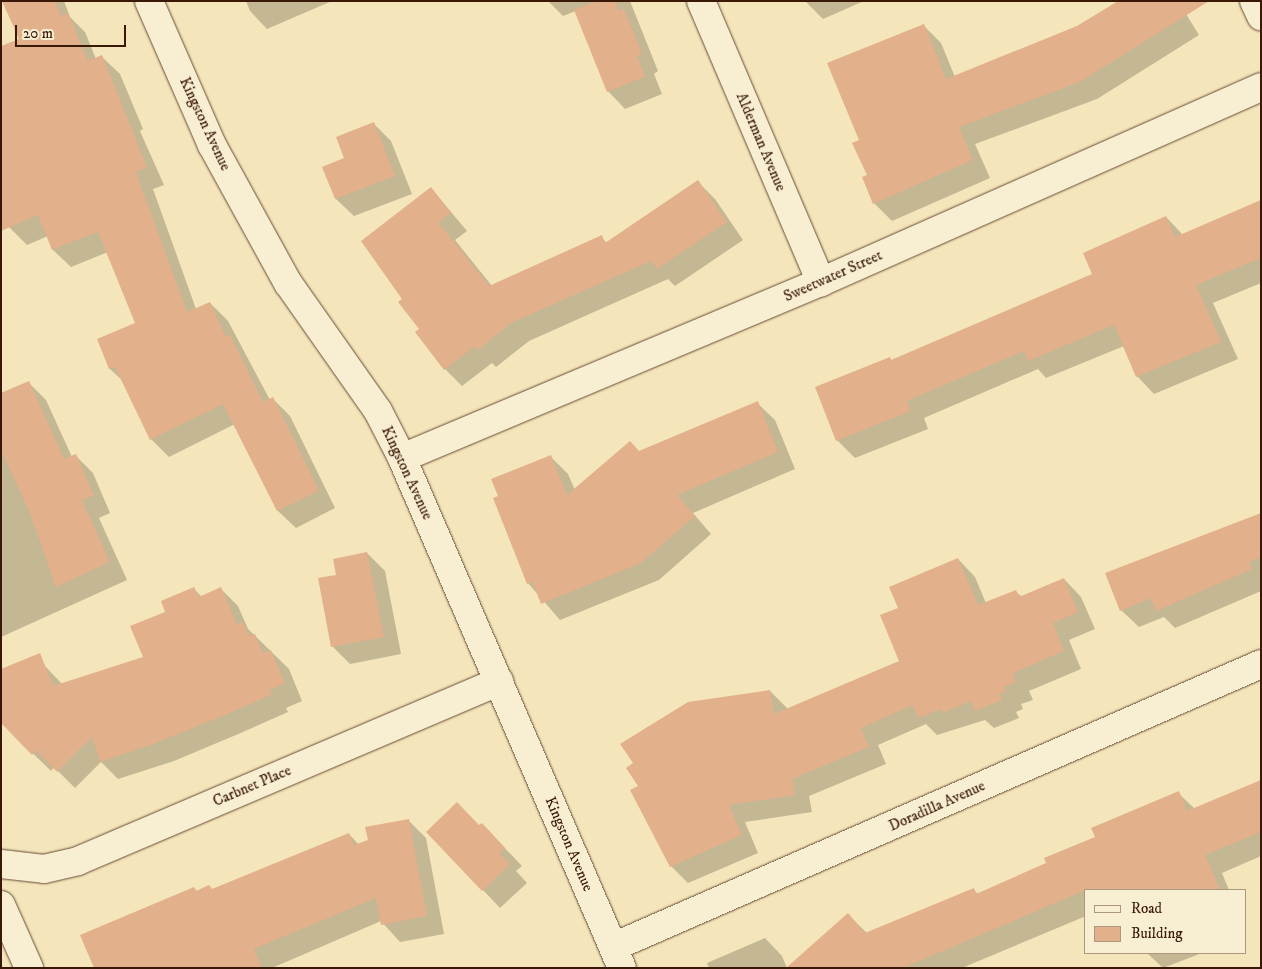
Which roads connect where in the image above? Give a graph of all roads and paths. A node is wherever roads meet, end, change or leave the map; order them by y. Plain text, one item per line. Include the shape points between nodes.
1 (149, 1) edge
2 (701, 1) edge
3 (1254, 1) edge
4 (1261, 16) edge
5 (1261, 86) edge
6 (822, 282) junction
7 (402, 458) junction
8 (1261, 664) edge
9 (499, 681) junction
10 (1, 864) edge
11 (1, 905) edge
12 (617, 957) edge
13 (29, 968) edge

1 - 7 street, Kingston Avenue via 212,145 288,283 378,411
2 - 6 street, Alderman Avenue
3 - 4 street
5 - 6 street, Sweetwater Street
6 - 7 street, Sweetwater Street
7 - 9 street, Kingston Avenue
8 - 12 street, Doradilla Avenue
9 - 10 street, Carbnet Place via 78,861 44,869
9 - 12 street, Kingston Avenue
11 - 13 street

